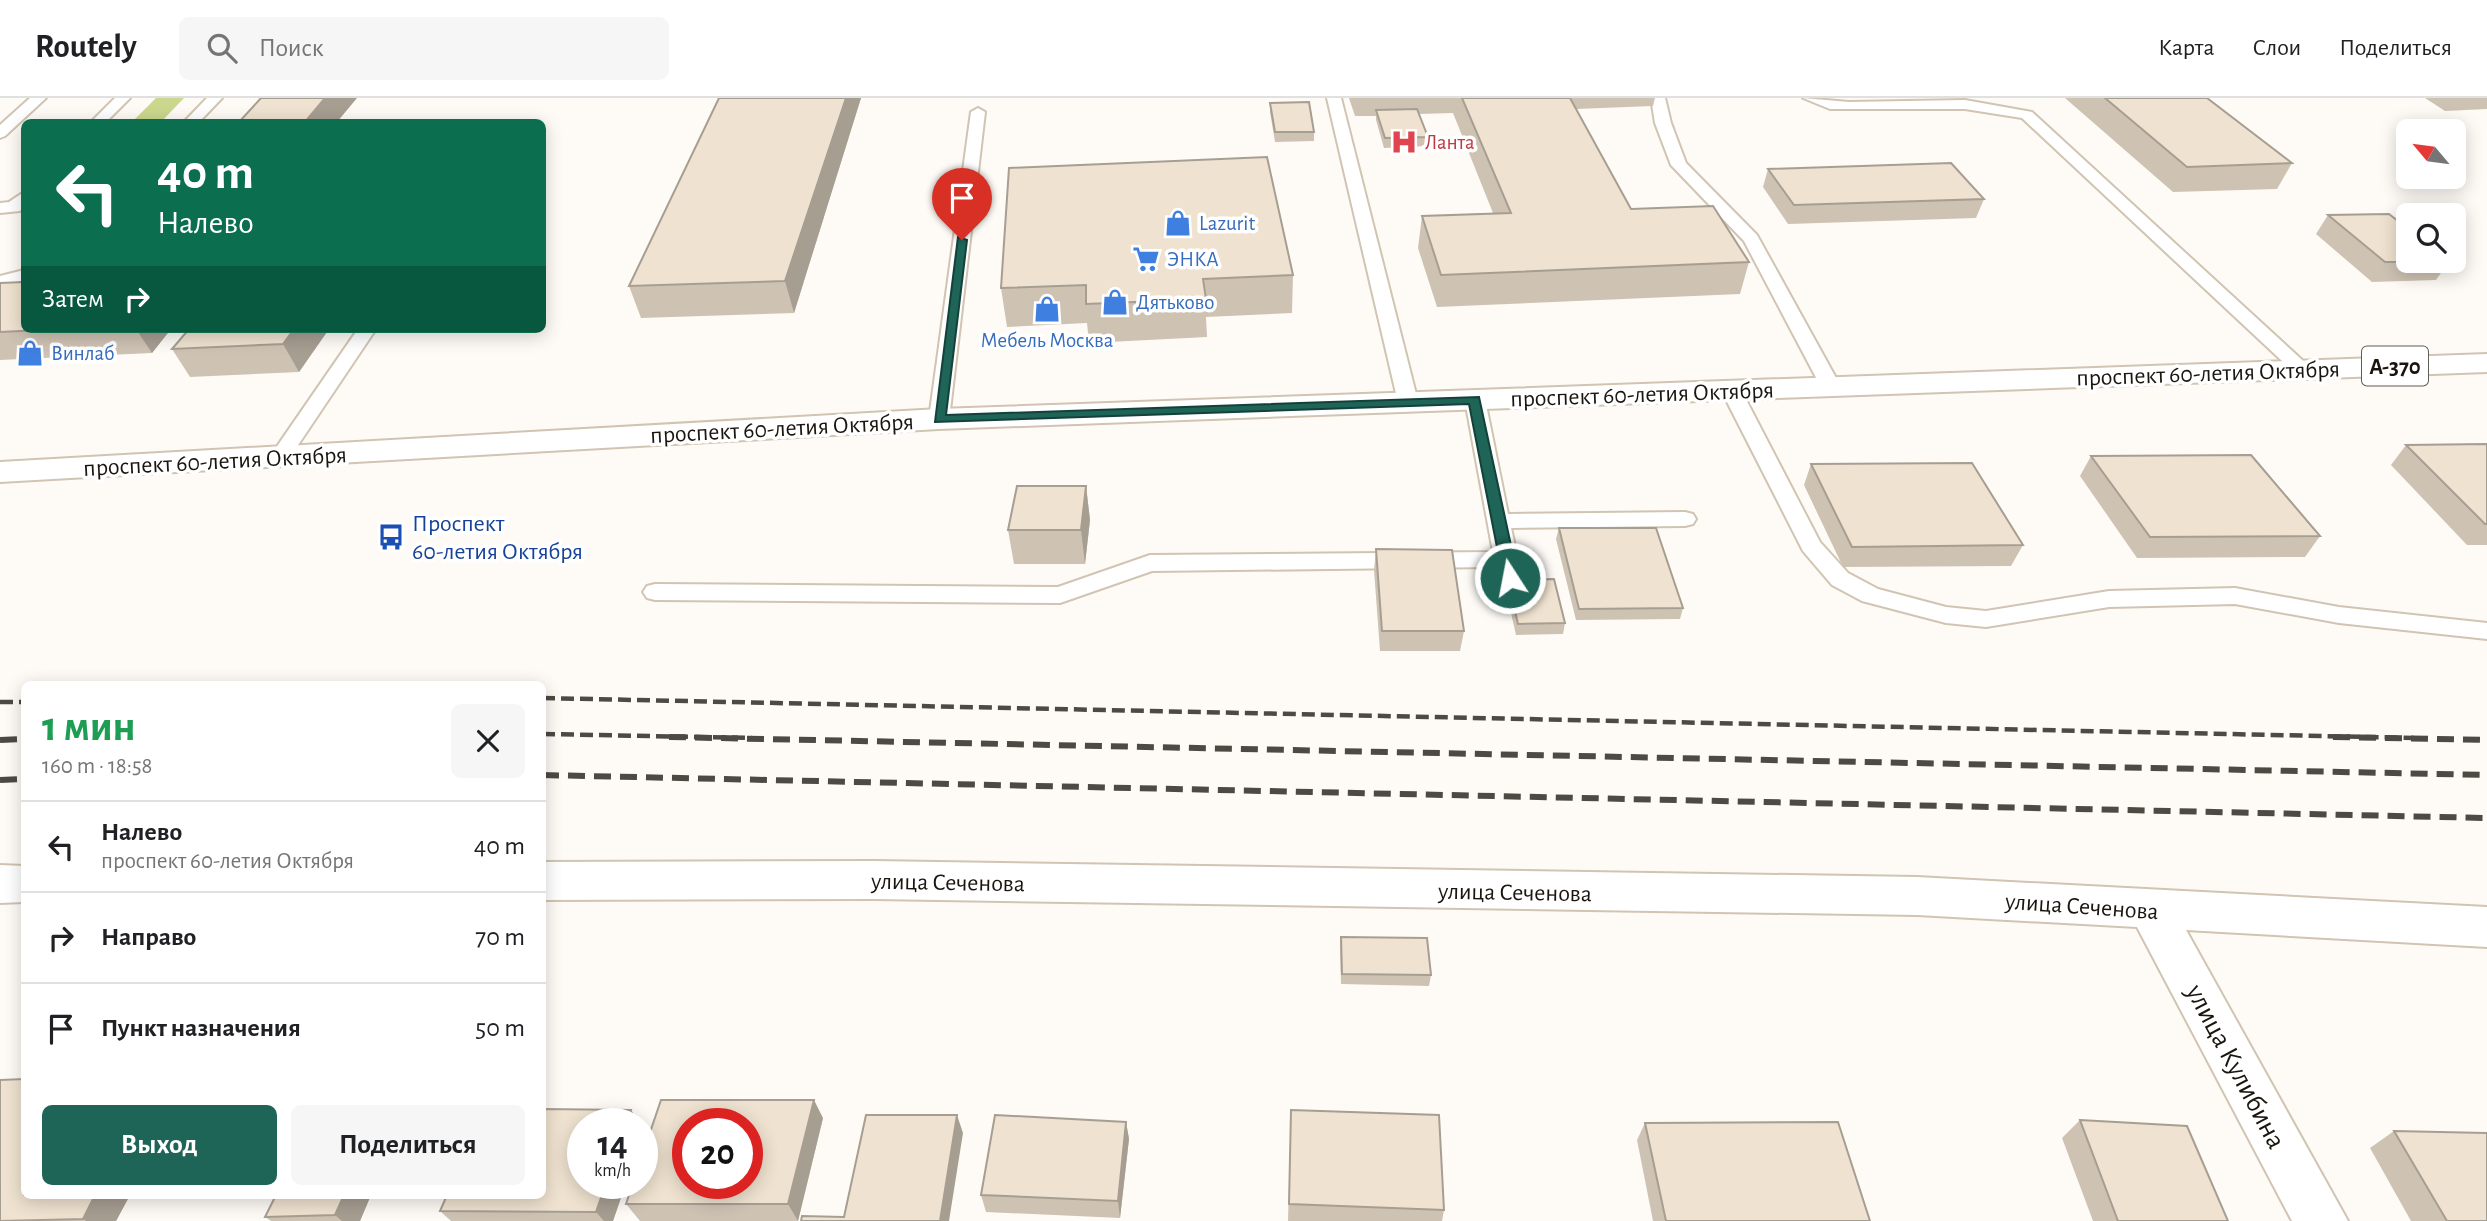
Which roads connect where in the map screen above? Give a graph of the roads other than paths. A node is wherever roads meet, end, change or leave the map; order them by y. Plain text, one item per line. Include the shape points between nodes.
1 (38, 98) edge
2 (123, 98) edge
3 (215, 98) edge
4 (1334, 98) edge
5 (1658, 98) edge
6 (1810, 98) edge
7 (978, 112) dead end
8 (101, 119) edge
9 (194, 119) edge
10 (0, 133) edge
11 (21, 200) edge
12 (0, 208) edge
13 (21, 276) edge
14 (0, 281) edge
15 (364, 333) edge
16 (2487, 363) edge
17 (2303, 370) junction
18 (1831, 387) junction
19 (1731, 390) junction
20 (1475, 400) junction
21 (1408, 402) junction
22 (939, 419) junction
23 (279, 458) junction
24 (0, 472) edge
25 (1685, 519) dead end
26 (1499, 521) junction
27 (655, 592) dead end
28 (2487, 631) edge
29 (546, 881) edge
30 (0, 884) edge
31 (21, 884) edge
32 (2152, 911) junction
33 (2487, 927) edge
34 (2321, 1221) edge

1 - 10 lane
2 - 8 lane
3 - 9 lane
4 - 21 lane
5 - 18 lane via 1679,165 1751,239
6 - 17 lane via 1849,106 1984,101 2027,115
7 - 22 lane
11 - 12 lane via 14,207
13 - 14 lane
15 - 23 lane
16 - 17 main road, проспект 60-летия Октября / А-370
17 - 18 main road, проспект 60-летия Октября / А-370
18 - 19 main road, проспект 60-летия Октября / А-370
19 - 20 main road, проспект 60-летия Октября / А-370
19 - 28 lane via 1811,546 1840,579 1870,595 1946,615 1986,619 2109,599 2235,596 2339,615
20 - 21 main road, проспект 60-летия Октября / А-370
20 - 26 lane
21 - 22 main road, проспект 60-летия Октября / А-370
22 - 23 main road, проспект 60-летия Октября / А-370
23 - 24 main road, проспект 60-летия Октября / А-370
25 - 26 lane
26 - 27 lane via 1508,568 1150,563 1060,595
29 - 32 main road, улица Сеченова via 874,880 1917,896
30 - 31 main road
32 - 33 main road, улица Сеченова
32 - 34 main road, улица Кулибина

